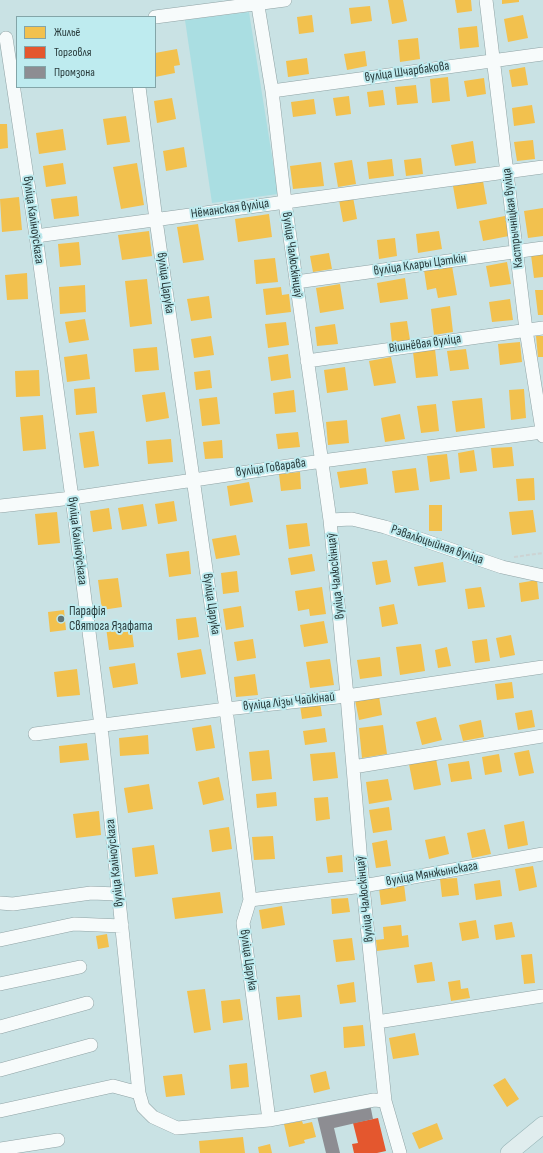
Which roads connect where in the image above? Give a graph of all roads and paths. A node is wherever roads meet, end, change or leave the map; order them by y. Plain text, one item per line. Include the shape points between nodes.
1 (285, 0) edge
2 (486, 0) edge
3 (257, 2) edge
4 (156, 17) edge
5 (8, 38) edge
6 (543, 54) edge
7 (494, 60) junction
8 (139, 88) edge
9 (272, 90) junction
10 (543, 167) edge
11 (507, 171) junction
12 (285, 202) junction
13 (156, 220) junction
14 (36, 236) junction
15 (543, 248) edge
16 (517, 251) junction
17 (296, 282) junction
18 (543, 328) edge
19 (526, 330) junction
20 (307, 361) junction
21 (543, 433) edge
22 (322, 461) junction
23 (193, 480) junction
24 (72, 498) junction
25 (0, 506) edge
26 (330, 520) junction
27 (543, 553) edge
28 (502, 567) junction
29 (543, 576) edge
30 (543, 667) edge
31 (347, 696) junction
32 (226, 709) junction
33 (100, 726) junction
34 (35, 734) dead end
35 (543, 736) edge
36 (353, 767) junction
37 (543, 854) edge
38 (363, 886) junction
39 (118, 894) junction
40 (250, 900) junction
41 (0, 903) edge
42 (122, 926) junction
43 (0, 940) edge
44 (80, 967) dead end
45 (0, 984) edge
46 (543, 996) edge
47 (87, 1003) dead end
48 (377, 1022) junction
49 (0, 1027) edge
50 (91, 1045) dead end
51 (0, 1070) edge
52 (139, 1093) junction
53 (385, 1101) junction
54 (0, 1111) edge
55 (269, 1120) junction
56 (543, 1125) edge
57 (58, 1140) dead end
58 (0, 1149) edge
59 (400, 1153) edge
60 (510, 1153) edge

1 - 3 street
2 - 7 street, Кастрычніцкая вуліца
3 - 4 street
3 - 9 street, вуліца Чалюскінцаў
5 - 14 street, вуліца Каліноўскага
6 - 7 street, вуліца Шчарбакова
7 - 9 street, вуліца Шчарбакова
7 - 11 street, Кастрычніцкая вуліца
8 - 13 street, вуліца Царука
9 - 12 street, вуліца Чалюскінцаў
10 - 11 street, Нёманская вуліца
11 - 12 street, Нёманская вуліца
11 - 16 street, Кастрычніцкая вуліца
12 - 13 street, Нёманская вуліца
12 - 17 street, вуліца Чалюскінцаў
13 - 14 street, Нёманская вуліца
13 - 23 street, вуліца Царука
14 - 24 street, вуліца Каліноўскага
15 - 16 street, вуліца Клары Цэткін
16 - 17 street, вуліца Клары Цэткін
16 - 19 street, Кастрычніцкая вуліца
17 - 20 street, вуліца Чалюскінцаў
18 - 19 street, Вішнёвая вуліца
19 - 20 street, Вішнёвая вуліца
19 - 21 street, Кастрычніцкая вуліца
20 - 22 street, вуліца Чалюскінцаў
21 - 22 street, вуліца Говарава
22 - 23 street, вуліца Говарава
22 - 26 street, вуліца Чалюскінцаў
23 - 24 street, вуліца Говарава
23 - 32 street, вуліца Царука
24 - 25 street, вуліца Говарава
24 - 33 street, вуліца Каліноўскага
26 - 28 street, Рэвалюцыйная вуліца via 352,519 385,527
26 - 31 street, вуліца Чалюскінцаў
27 - 28 path via 508,557
28 - 29 street, Рэвалюцыйная вуліца
30 - 31 street, вуліца Лізы Чайкінай
31 - 32 street, вуліца Лізы Чайкінай
31 - 36 street, вуліца Чалюскінцаў
32 - 33 street, вуліца Лізы Чайкінай
32 - 40 street, вуліца Царука
33 - 34 street, вуліца Лізы Чайкінай
33 - 39 street, вуліца Каліноўскага
35 - 36 street
36 - 38 street, вуліца Чалюскінцаў
37 - 38 street, вуліца Мянжынскага
38 - 40 street, вуліца Мянжынскага
38 - 48 street, вуліца Чалюскінцаў
39 - 41 street via 91,893 13,904
39 - 42 street, вуліца Каліноўскага
40 - 55 street, вуліца Царука via 243,923
42 - 43 street via 74,924
42 - 52 street, вуліца Каліноўскага
44 - 45 street
46 - 48 street
47 - 49 street
48 - 53 street, вуліца Чалюскінцаў
50 - 51 street
52 - 54 street via 113,1086
52 - 55 street, вуліца Каліноўскага via 143,1106 153,1117 177,1128
53 - 55 street, вуліца Каліноўскага via 374,1100
53 - 59 street, вуліца Чалюскінцаў
56 - 60 main road
57 - 58 street

